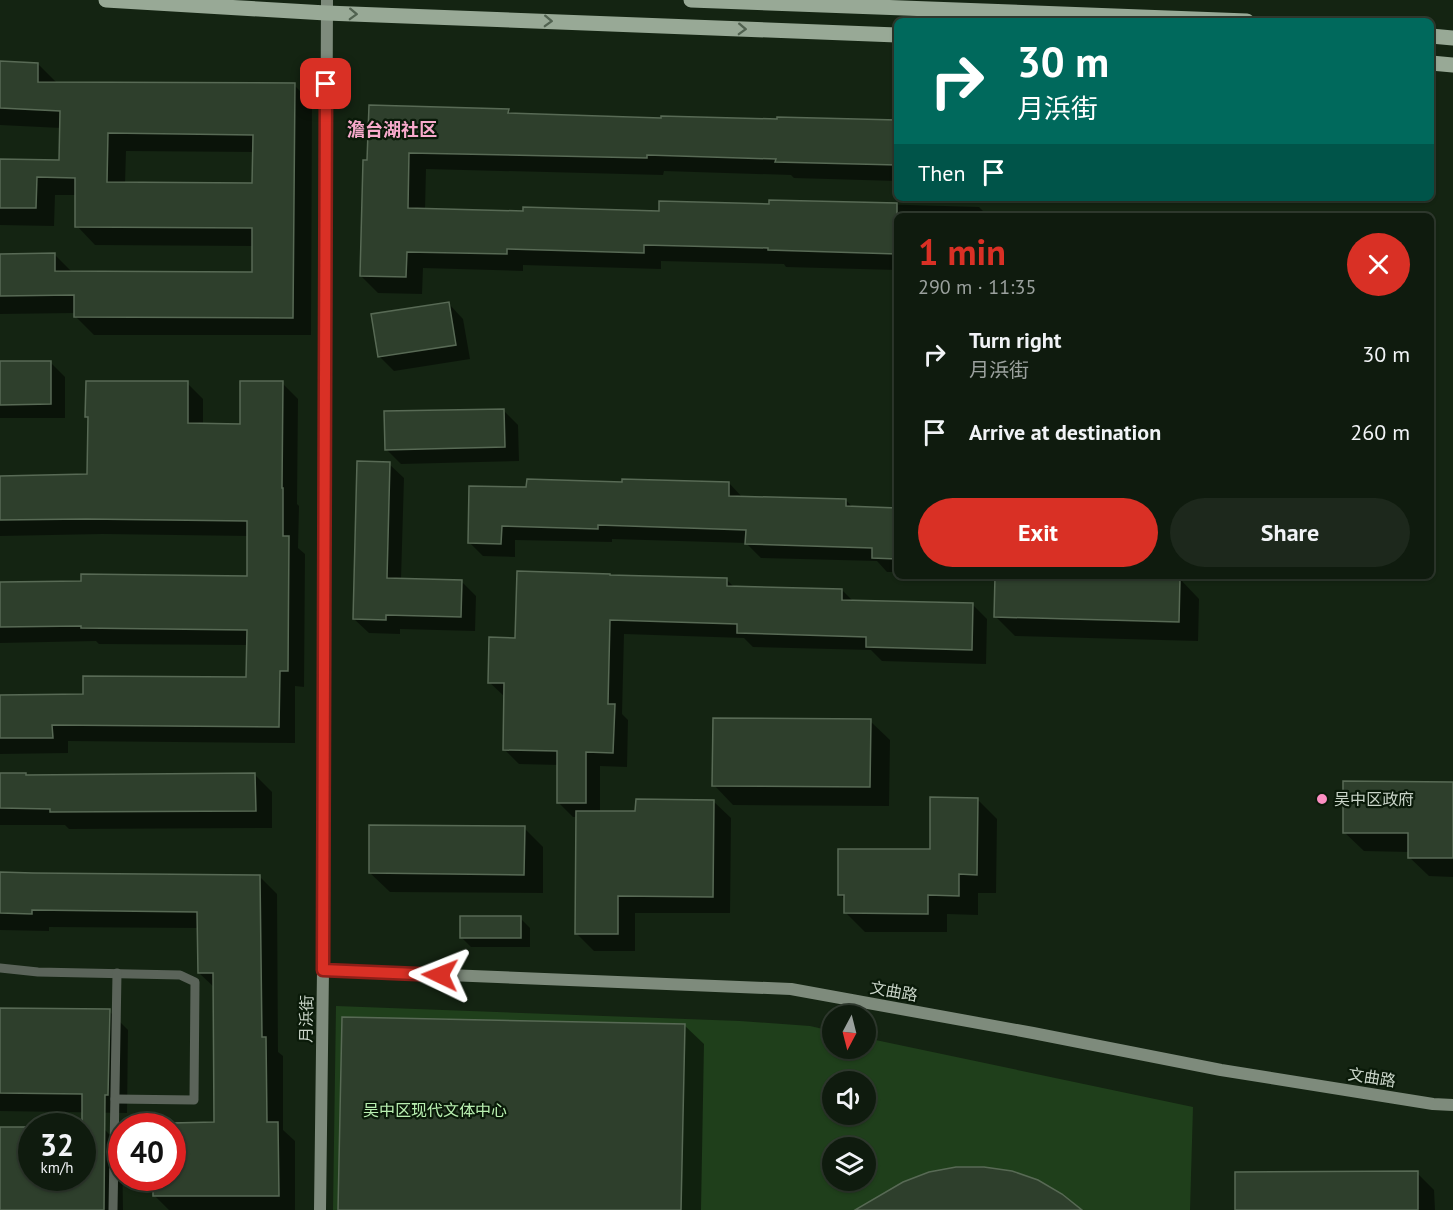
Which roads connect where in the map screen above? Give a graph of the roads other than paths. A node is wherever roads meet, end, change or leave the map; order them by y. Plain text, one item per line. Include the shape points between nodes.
1 (106, 0) edge
2 (691, 0) edge
3 (327, 6) edge
4 (1168, 18) edge
5 (894, 35) edge
6 (1434, 36) edge
7 (1453, 38) edge
8 (1434, 63) edge
9 (1453, 65) edge
10 (0, 968) edge
11 (323, 970) junction
12 (117, 973) junction
13 (115, 1099) junction
14 (1453, 1105) edge
15 (114, 1210) edge
16 (320, 1210) edge

1 - 3 main road
2 - 4 main road
3 -> 5 main road
3 - 11 street, 月浜街
6 - 7 main road
8 - 9 main road
10 - 12 lane
11 - 14 street, 文曲路 via 791,989 1221,1070
11 - 16 street, 月浜街
12 - 13 lane
12 - 13 lane via 180,975 195,982 194,1100
13 - 15 lane

